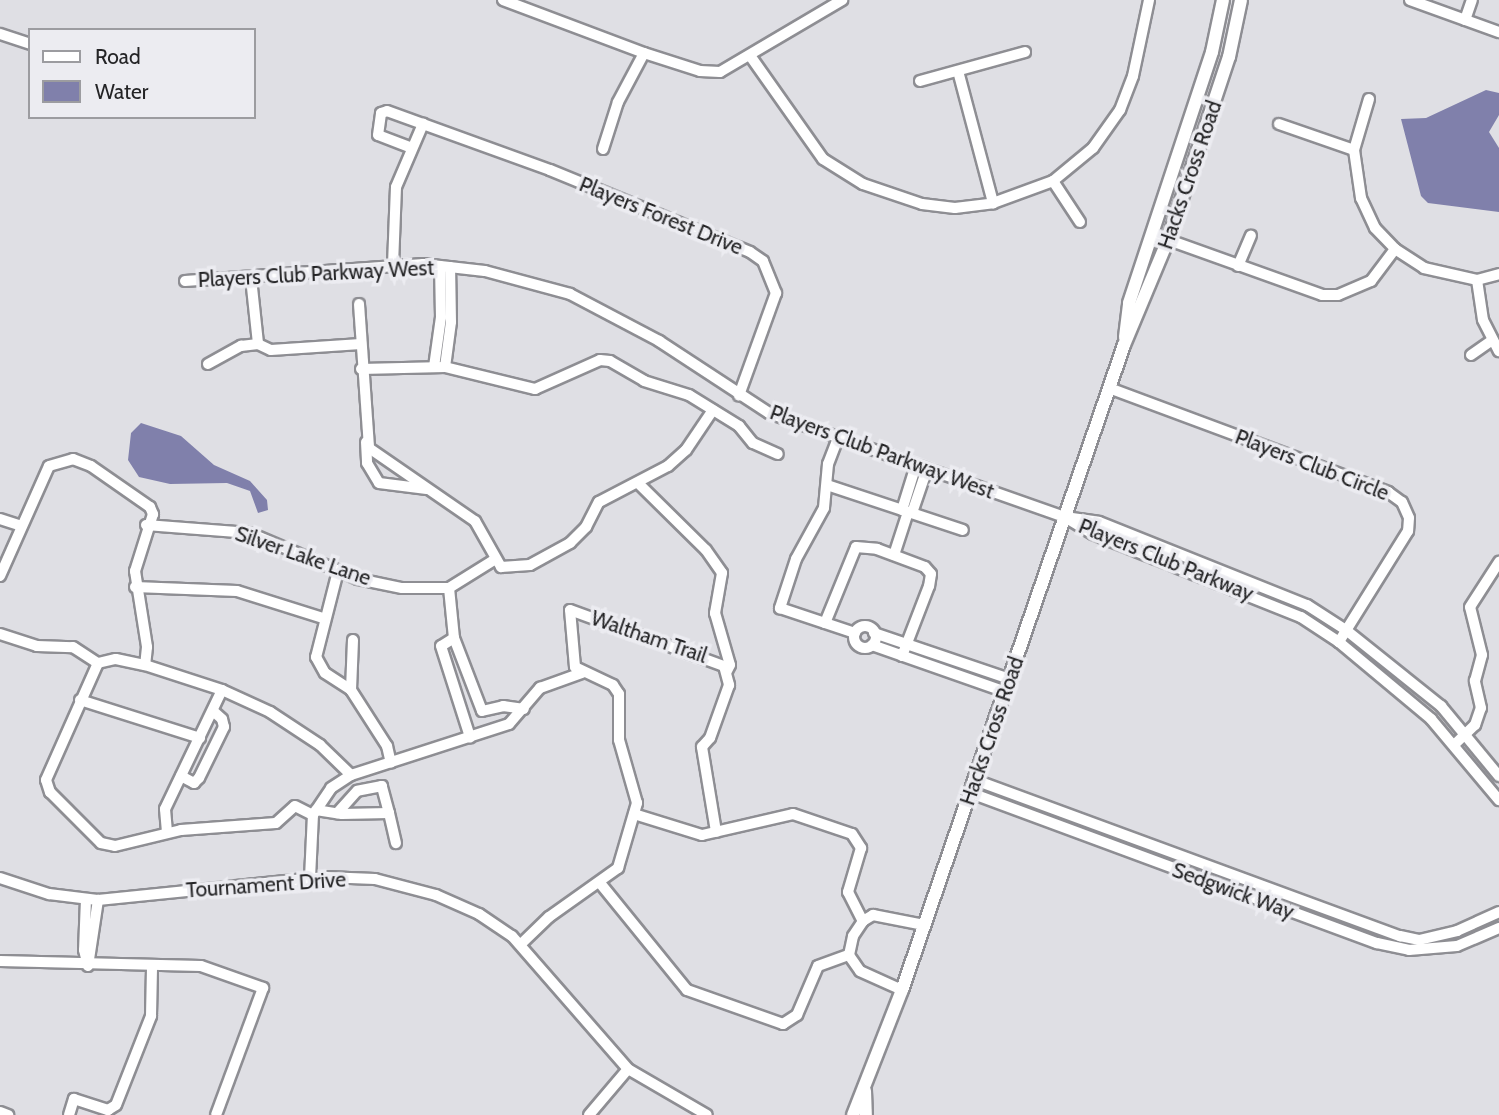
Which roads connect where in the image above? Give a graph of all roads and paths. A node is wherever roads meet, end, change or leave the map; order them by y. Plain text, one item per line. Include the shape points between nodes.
1 (503, 0) edge
2 (842, 0) edge
3 (1149, 0) edge
4 (1223, 0) edge
5 (1241, 0) edge
6 (1410, 0) edge
7 (1472, 0) edge
8 (532, 5) edge
9 (1465, 20) junction
10 (1499, 32) edge
11 (0, 34) edge
12 (28, 43) edge
13 (1026, 52) dead end
14 (644, 53) junction
15 (751, 57) junction
16 (958, 71) junction
17 (920, 81) dead end
18 (1369, 99) dead end
19 (423, 124) junction
20 (1279, 124) dead end
21 (412, 148) junction
22 (603, 149) dead end
23 (1354, 150) junction
24 (1053, 181) junction
25 (993, 203) junction
26 (1080, 222) dead end
27 (1152, 234) junction
28 (1251, 236) dead end
29 (1168, 240) junction
30 (1395, 250) junction
31 (393, 265) junction
32 (445, 266) junction
33 (1238, 266) junction
34 (1499, 274) edge
35 (251, 278) junction
36 (1477, 280) junction
37 (185, 281) dead end
38 (359, 304) dead end
39 (1491, 341) junction
40 (258, 344) junction
41 (361, 344) junction
42 (1124, 345) junction
43 (1499, 351) edge
44 (1471, 355) dead end
45 (208, 364) dead end
46 (439, 367) junction
47 (361, 369) junction
48 (1109, 388) junction
49 (739, 394) junction
50 (713, 410) junction
51 (838, 438) junction
52 (366, 441) junction
53 (778, 454) dead end
54 (916, 465) junction
55 (927, 469) junction
56 (638, 482) junction
57 (827, 485) junction
58 (429, 489) junction
59 (912, 495) junction
60 (907, 512) junction
61 (1065, 517) junction
62 (0, 519) edge
63 (146, 525) junction
64 (21, 526) junction
65 (963, 530) dead end
66 (894, 555) junction
67 (494, 560) junction
68 (1499, 562) edge
69 (338, 571) junction
70 (0, 575) edge
71 (135, 587) junction
72 (449, 587) junction
73 (323, 618) junction
74 (825, 623) junction
75 (1346, 629) junction
76 (855, 633) junction
77 (874, 633) junction
78 (0, 634) edge
79 (454, 638) junction
80 (352, 640) dead end
81 (1339, 642) junction
82 (908, 644) junction
83 (872, 645) junction
84 (935, 653) junction
85 (902, 656) junction
86 (98, 663) junction
87 (145, 665) junction
88 (931, 666) junction
89 (978, 668) junction
90 (726, 670) junction
91 (582, 673) junction
92 (1010, 679) junction
93 (973, 681) junction
94 (222, 690) junction
95 (351, 690) junction
96 (1006, 692) junction
97 (80, 700) junction
98 (524, 709) junction
99 (213, 711) junction
100 (1467, 734) junction
101 (470, 737) junction
102 (200, 738) junction
103 (1455, 744) junction
104 (391, 763) junction
105 (351, 775) junction
106 (181, 776) junction
107 (1499, 776) edge
108 (973, 787) junction
109 (1499, 800) edge
110 (315, 812) junction
111 (337, 813) junction
112 (389, 813) junction
113 (634, 814) junction
114 (167, 832) junction
115 (716, 832) junction
116 (397, 843) dead end
117 (0, 878) edge
118 (310, 878) junction
119 (600, 883) junction
120 (86, 899) junction
121 (98, 900) junction
122 (1499, 912) edge
123 (863, 920) junction
124 (924, 925) junction
125 (1499, 928) edge
126 (521, 944) junction
127 (849, 955) junction
128 (0, 961) edge
129 (88, 966) junction
130 (152, 967) junction
131 (902, 990) junction
132 (628, 1069) junction
133 (865, 1086) junction
134 (0, 1112) edge
135 (8, 1115) edge
136 (69, 1115) edge
137 (216, 1115) edge
138 (589, 1115) edge
139 (707, 1115) edge
140 (853, 1115) edge
141 (866, 1115) edge

1 - 8 street
2 - 15 street
3 - 24 street via 1133,76 1120,110 1093,148
4 - 27 main road, Hacks Cross Road via 1212,52
5 - 29 main road, Hacks Cross Road via 1229,57
6 - 9 street
7 - 9 street
8 - 14 street
9 - 10 street
11 - 12 street
13 - 16 street
14 - 15 street via 701,71 720,72
14 - 22 street via 618,103
15 - 25 street via 823,159 863,184 922,204 955,208
16 - 17 street
16 - 25 street
18 - 23 street
19 - 21 street
19 - 21 street, Players Forest Drive via 387,111 376,123 377,135
19 - 49 street, Players Forest Drive via 550,170 763,261 776,293
20 - 23 street
21 - 31 street via 396,187
23 - 30 street via 1367,211
24 - 25 street
24 - 26 street
27 - 29 street
27 - 42 main road, Hacks Cross Road via 1129,303
28 - 33 street
29 - 33 street
29 - 42 main road, Hacks Cross Road
30 - 33 street via 1371,281 1338,295 1322,295
30 - 36 street via 1424,268
31 - 32 street, Players Club Parkway West
31 - 35 street, Players Club Parkway West
32 - 46 street via 445,332
32 - 49 street, Players Club Parkway West via 570,294 659,341
34 - 36 street
35 - 37 street, Players Club Parkway West
35 - 40 street
36 - 39 street
38 - 41 street
39 - 43 street
39 - 44 street
40 - 41 street via 271,350
40 - 45 street via 227,351
41 - 47 street
42 - 48 main road, Hacks Cross Road
46 - 47 street
46 - 50 street via 535,389 600,360 610,360 632,376 670,387
47 - 52 street
48 - 61 main road, Hacks Cross Road
48 - 75 street, Players Club Circle via 1388,492 1402,502 1409,518 1408,531
49 - 51 street, Players Club Parkway West via 769,413
50 - 53 street via 739,426 753,443
50 - 56 street via 686,450
51 - 54 street, Players Club Parkway West
51 - 57 street
52 - 58 street via 369,448
52 - 58 street via 367,463 379,483
54 - 55 street, Players Club Parkway West
54 - 59 street
55 - 59 street
55 - 61 street, Players Club Parkway West
56 - 67 street via 598,502 579,536 530,565 510,569
56 - 90 street via 706,550 722,573 715,613 730,665
57 - 60 street
57 - 74 street via 824,508 796,559 780,608
58 - 67 street via 475,521
59 - 60 street
60 - 65 street
60 - 66 street
61 - 75 street, Players Club Parkway via 1099,522 1248,578
61 - 81 street, Players Club Parkway via 1093,534 1301,617
61 - 92 main road, Hacks Cross Road
62 - 64 street
63 - 64 street via 153,514 150,507 83,461 61,461 49,466 40,478
63 - 69 street, Silver Lake Lane via 250,533
63 - 71 street
64 - 70 street
66 - 74 street via 856,547
66 - 82 street via 932,574
67 - 72 street, Silver Lake Lane via 466,582
68 - 100 street via 1470,607 1482,655 1475,681 1481,708
69 - 72 street, Silver Lake Lane via 402,588
69 - 73 street
71 - 73 street via 237,591
71 - 87 street via 147,647
72 - 79 street
73 - 95 street via 316,657 325,673
74 - 76 street
75 - 81 street, Players Club Circle
75 - 100 street, Players Club Parkway via 1409,678
76 - 77 street via 865,626
76 - 83 street via 860,647
77 - 82 street
77 - 83 street
78 - 86 street via 37,646 73,647
79 - 98 street via 482,710
79 - 101 street via 442,646
80 - 95 street
81 - 103 street, Players Club Parkway via 1402,690
82 - 84 street
82 - 85 street
83 - 85 street
84 - 88 street
84 - 89 street
85 - 88 street
86 - 87 street via 111,659
86 - 97 street
87 - 94 street
88 - 93 street
89 - 92 street
89 - 93 street
90 - 91 street, Waltham Trail via 716,660 570,610 575,667
90 - 115 street via 729,685 710,738 702,747
91 - 98 street via 540,688
91 - 113 street via 613,685 619,694 619,740 637,803
92 - 96 main road, Hacks Cross Road
93 - 96 street
94 - 99 street
94 - 105 street via 270,712 320,745
95 - 104 street via 387,746
96 - 108 main road, Hacks Cross Road
97 - 102 street
97 - 114 street via 69,734 47,771 50,792 105,844
98 - 101 street via 509,724
99 - 102 street
99 - 106 street via 224,727 200,778 194,783
100 - 103 street
100 - 107 street, Players Club Parkway
101 - 104 street
102 - 106 street
103 - 109 street, Players Club Parkway
104 - 105 street
105 - 110 street via 331,788
106 - 114 street via 165,809
108 - 122 street, Sedgwick Way via 1400,936 1419,940 1457,931
108 - 124 main road, Hacks Cross Road
108 - 125 street, Sedgwick Way via 1377,943 1409,950 1457,946
110 - 111 street
110 - 114 street via 295,806 276,823
110 - 118 street
111 - 112 street
111 - 112 street via 346,799 382,786
112 - 116 street
113 - 115 street via 702,835
113 - 119 street via 618,869
115 - 123 street via 793,814 852,834 862,848 848,892
117 - 120 street, Tournament Drive via 35,891
118 - 121 street, Tournament Drive
118 - 126 street, Tournament Drive via 375,879 418,889 479,914
119 - 126 street via 549,917
119 - 127 street via 687,990 783,1024 797,1015 818,966
120 - 121 street, Tournament Drive
120 - 129 street via 84,950
121 - 129 street
123 - 124 street via 880,914
123 - 127 street
124 - 131 main road, Hacks Cross Road
126 - 132 street, Tournament Drive
127 - 131 street via 860,971
128 - 129 street
129 - 130 street
130 - 136 street via 151,1016 116,1105 108,1110 74,1099
130 - 137 street via 201,966 263,988
131 - 133 main road, Hacks Cross Road
132 - 138 street
132 - 139 street, Tournament Drive
133 - 140 main road, Hacks Cross Road
133 - 141 main road
134 - 135 street

